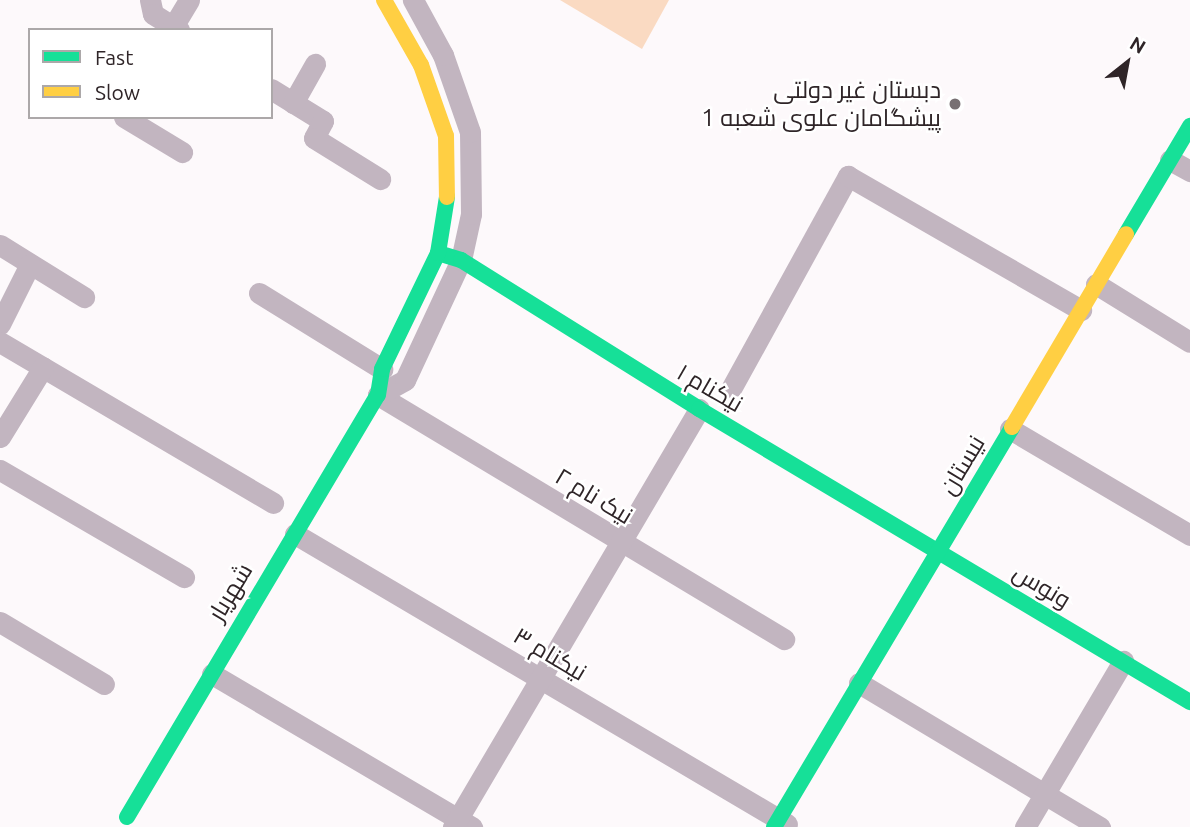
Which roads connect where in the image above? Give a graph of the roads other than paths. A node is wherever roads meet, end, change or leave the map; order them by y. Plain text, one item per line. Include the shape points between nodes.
1 (150, 0) edge
2 (188, 0) edge
3 (384, 0) edge
4 (413, 0) edge
5 (174, 28) edge
6 (175, 28) edge
7 (315, 64) dead end
8 (273, 90) edge
9 (293, 103) junction
10 (127, 119) edge
11 (1190, 126) edge
12 (183, 152) dead end
13 (1170, 160) junction
14 (1190, 172) edge
15 (380, 179) dead end
16 (0, 245) edge
17 (438, 253) junction
18 (461, 260) junction
19 (30, 264) junction
20 (1096, 284) junction
21 (259, 293) dead end
22 (84, 297) dead end
23 (1081, 310) junction
24 (0, 324) edge
25 (0, 342) edge
26 (1190, 342) edge
27 (43, 367) junction
28 (382, 369) junction
29 (732, 387) dead end
30 (378, 395) junction
31 (699, 409) junction
32 (1010, 429) junction
33 (0, 437) edge
34 (0, 470) edge
35 (273, 503) dead end
36 (295, 534) junction
37 (1190, 535) edge
38 (620, 543) junction
39 (939, 550) junction
40 (184, 577) dead end
41 (0, 622) edge
42 (784, 639) dead end
43 (1123, 661) junction
44 (212, 674) junction
45 (540, 679) junction
46 (104, 684) dead end
47 (859, 684) junction
48 (1190, 702) edge
49 (1045, 794) junction
50 (127, 817) junction
51 (461, 824) edge
52 (781, 824) edge
53 (106, 827) edge
54 (145, 827) edge
55 (1025, 827) edge
56 (1100, 827) edge

1 - 5 street via 153,14
2 - 6 street
3 - 17 street, شهریار via 421,65 446,136 447,212
4 - 18 street, شهریار via 443,55 470,132 471,214
7 - 9 street
8 - 9 street
9 - 15 street via 323,121 314,138
10 - 12 street
11 - 13 street, نیستان
13 - 14 street
13 - 20 street, نیستان
16 - 19 street
17 - 18 street, نیکنام ۱
17 - 28 street, شهریار
18 - 30 street, شهریار via 405,380
18 - 31 street, نیکنام ۱
19 - 22 street
19 - 24 street
20 - 23 street, نیستان
20 - 26 street
21 - 28 street
23 - 29 street via 848,176
23 - 32 street, نیستان
25 - 27 street
27 - 33 street
27 - 35 street
28 - 30 street, شهریار
30 - 36 street, شهریار
30 - 38 street, نیک نام ۲
31 - 38 street
31 - 39 street, نیکنام ۱
32 - 37 street
32 - 39 street, نیستان
34 - 40 street
36 - 44 street, شهریار
36 - 45 street, نیکنام ۳
38 - 42 street, نیک نام ۲
38 - 45 street
39 - 43 street, ونوس
39 - 47 street, نیستان
41 - 46 street
43 - 48 street, ونوس
43 - 49 street
44 - 50 street, شهریار
44 - 51 street
45 - 51 street
45 - 52 street, نیکنام ۳
47 - 49 street
47 - 52 street, نیستان
49 - 55 street
49 - 56 street
50 - 53 street
50 - 54 street

